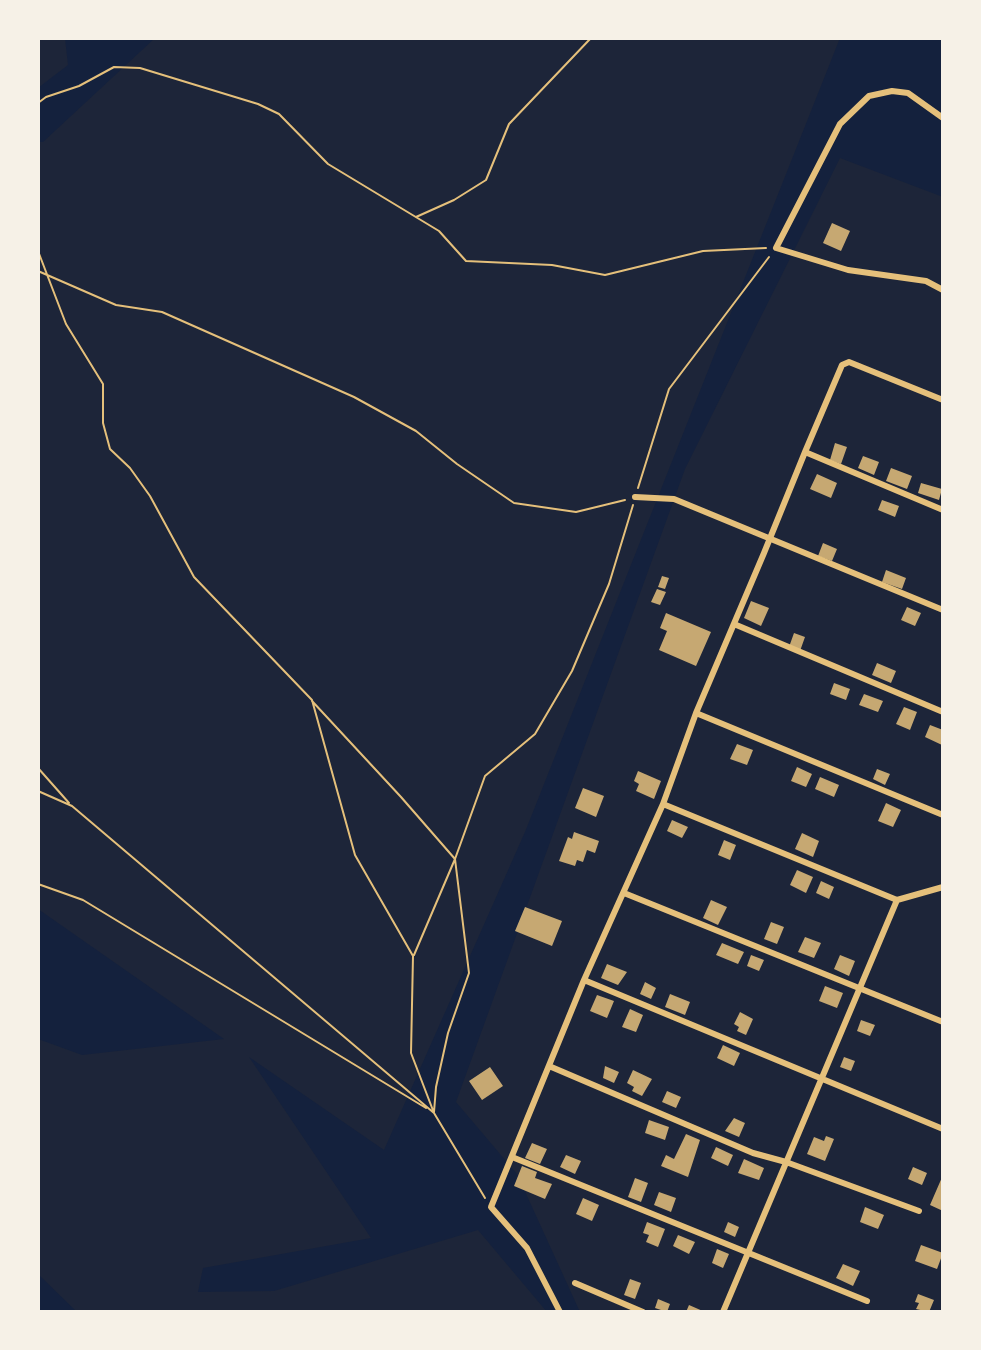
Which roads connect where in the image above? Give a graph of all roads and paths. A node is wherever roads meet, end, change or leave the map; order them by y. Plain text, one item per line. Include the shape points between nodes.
1 (591, 38) edge
2 (38, 103) edge
3 (943, 118) edge
4 (415, 217) junction
5 (776, 248) junction
6 (38, 251) edge
7 (38, 271) edge
8 (49, 276) junction
9 (943, 290) edge
10 (943, 400) edge
11 (805, 452) junction
12 (635, 497) junction
13 (943, 510) edge
14 (770, 540) junction
15 (943, 610) edge
16 (734, 624) junction
17 (312, 700) junction
18 (943, 712) edge
19 (696, 713) junction
20 (38, 768) edge
21 (38, 791) edge
22 (663, 804) junction
23 (72, 806) junction
24 (943, 815) edge
25 (455, 859) junction
26 (38, 884) edge
27 (943, 887) edge
28 (624, 893) junction
29 (897, 900) junction
30 (413, 956) junction
31 (584, 980) junction
32 (859, 989) junction
33 (943, 1022) edge
34 (549, 1066) junction
35 (822, 1079) junction
36 (434, 1113) junction
37 (943, 1129) edge
38 (512, 1157) junction
39 (786, 1162) junction
40 (491, 1207) junction
41 (919, 1211) dead end
42 (748, 1253) junction
43 (575, 1283) dead end
44 (867, 1301) dead end
45 (560, 1312) edge
46 (643, 1312) edge
47 (723, 1312) edge

1 - 4 path via 509,124 486,180
2 - 4 path via 114,67 140,68 279,114 328,164
3 - 5 street via 908,93 869,96 840,124
4 - 5 path via 439,231 466,261 552,265 605,275 703,251
5 - 9 street via 848,270 926,281
5 - 12 path via 669,389
6 - 8 path
7 - 8 path
8 - 12 path via 116,305 162,312 354,397 416,431 514,503 576,512
8 - 17 path via 66,324 103,384 103,423 110,449 150,496 194,577
10 - 11 street via 849,362 842,365
11 - 13 street
11 - 14 street
12 - 14 street via 674,499
12 - 25 path via 609,584 572,671 535,734 485,776
14 - 15 street
14 - 16 street
16 - 18 street
16 - 19 street
17 - 25 path
17 - 30 path via 355,855
19 - 22 street
19 - 24 street
20 - 23 path
21 - 23 path
22 - 28 street
22 - 29 street
23 - 36 path
25 - 30 path
25 - 36 path via 469,973 448,1033
26 - 36 path via 83,900
27 - 29 street
28 - 31 street
28 - 32 street
29 - 32 street
30 - 36 path via 411,1053
31 - 34 street
31 - 35 street
32 - 33 street
32 - 35 street
34 - 38 street
34 - 39 street via 753,1153
35 - 37 street
35 - 39 street
36 - 40 path
38 - 40 street
38 - 42 street
39 - 41 street
39 - 42 street
40 - 45 street via 527,1248
42 - 44 street
42 - 47 street
43 - 46 street

